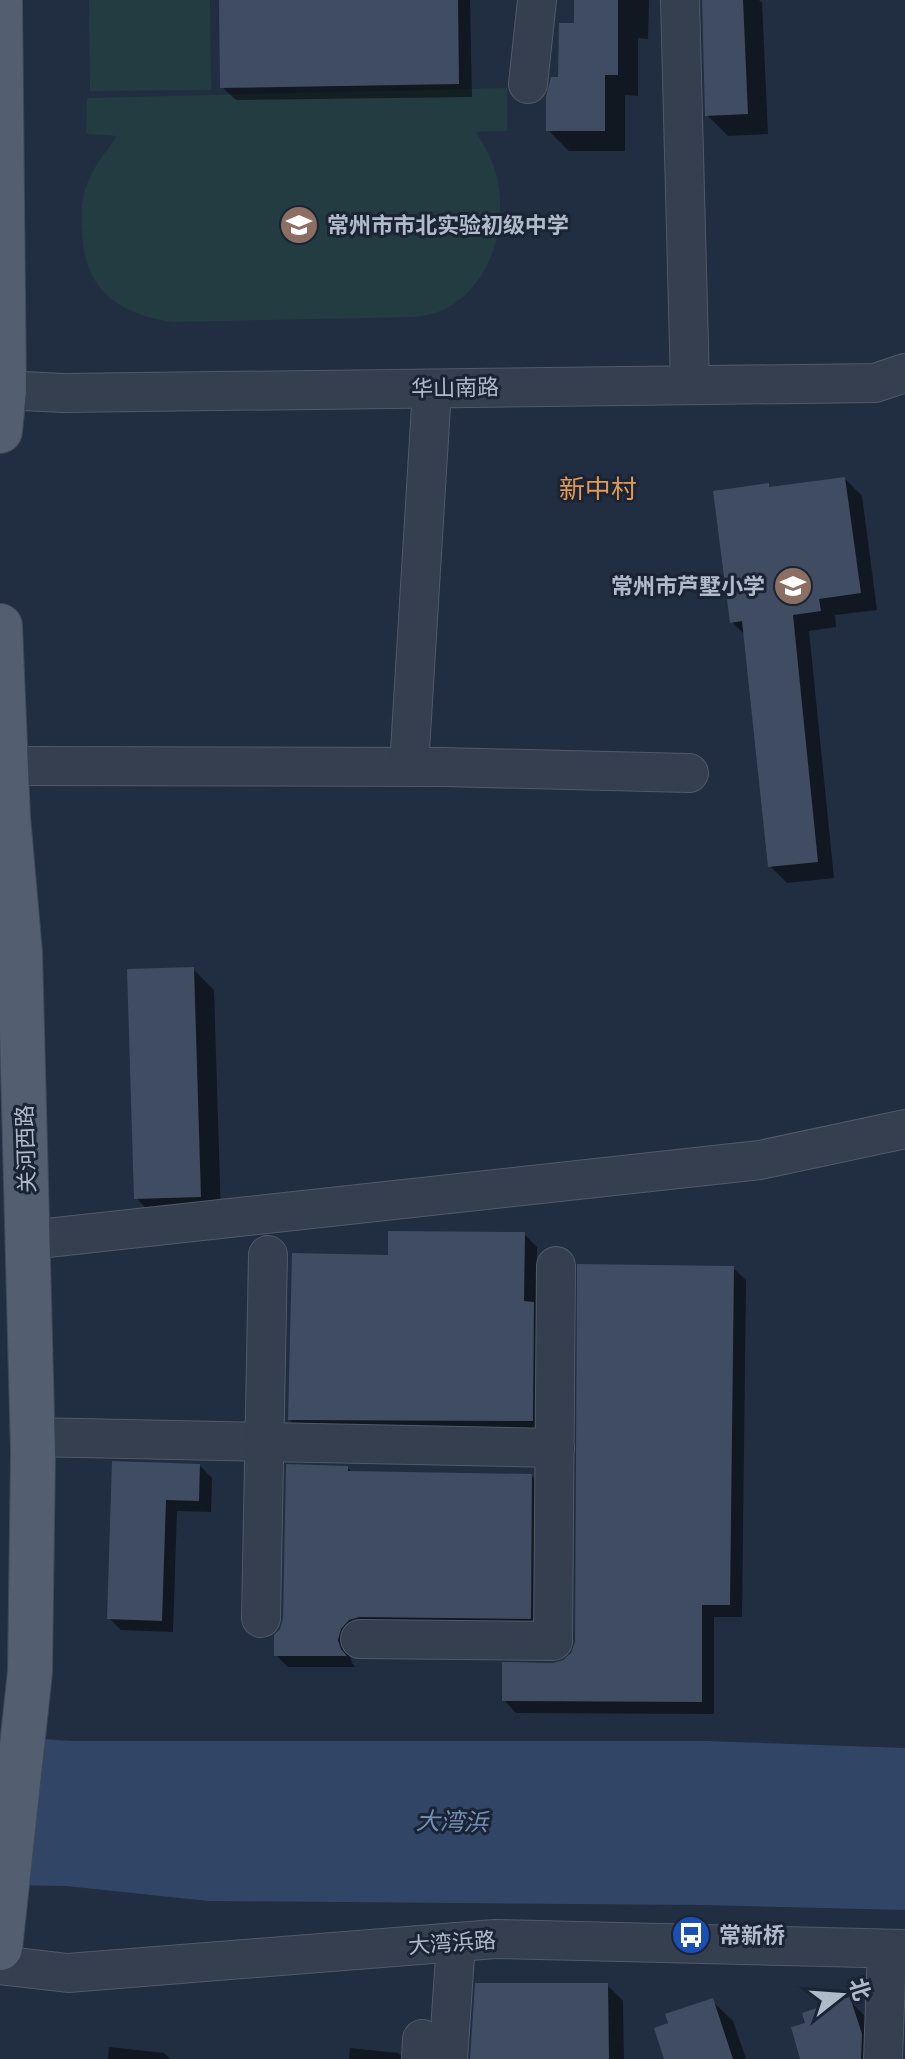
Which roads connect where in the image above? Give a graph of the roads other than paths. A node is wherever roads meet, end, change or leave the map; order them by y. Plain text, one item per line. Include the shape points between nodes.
1 (0, 0) edge
2 (537, 0) edge
3 (680, 0) edge
4 (528, 84) dead end
5 (905, 373) edge
6 (690, 385) junction
7 (432, 389) junction
8 (1, 400) edge
9 (0, 626) edge
10 (6, 766) junction
11 (409, 767) junction
12 (689, 773) dead end
13 (905, 1129) edge
14 (29, 1240) junction
15 (268, 1255) dead end
16 (556, 1266) dead end
17 (33, 1437) junction
18 (265, 1442) junction
19 (555, 1448) junction
20 (261, 1618) dead end
21 (360, 1639) dead end
22 (456, 1942) junction
23 (896, 1949) edge
24 (0, 1951) edge
25 (430, 2052) edge
26 (883, 2059) edge

1 - 8 main road
2 - 4 street
3 - 6 street
5 - 6 street, 华山南路 via 875,383
6 - 7 street, 华山南路
7 - 8 street, 华山南路 via 63,393
7 - 11 street
9 - 10 main road, 关河西路
10 - 11 street
10 - 14 main road, 关河西路 via 20,953
11 - 12 street
13 - 14 street via 760,1160
14 - 17 main road, 关河西路
15 - 18 street
16 - 19 street
17 - 18 street
17 - 24 main road, 关河西路 via 30,1672
18 - 19 street
18 - 20 street
19 - 21 street via 553,1641
22 - 23 street, 大湾浜路
22 - 24 street, 大湾浜路 via 68,1973
22 - 25 street
23 - 26 street

